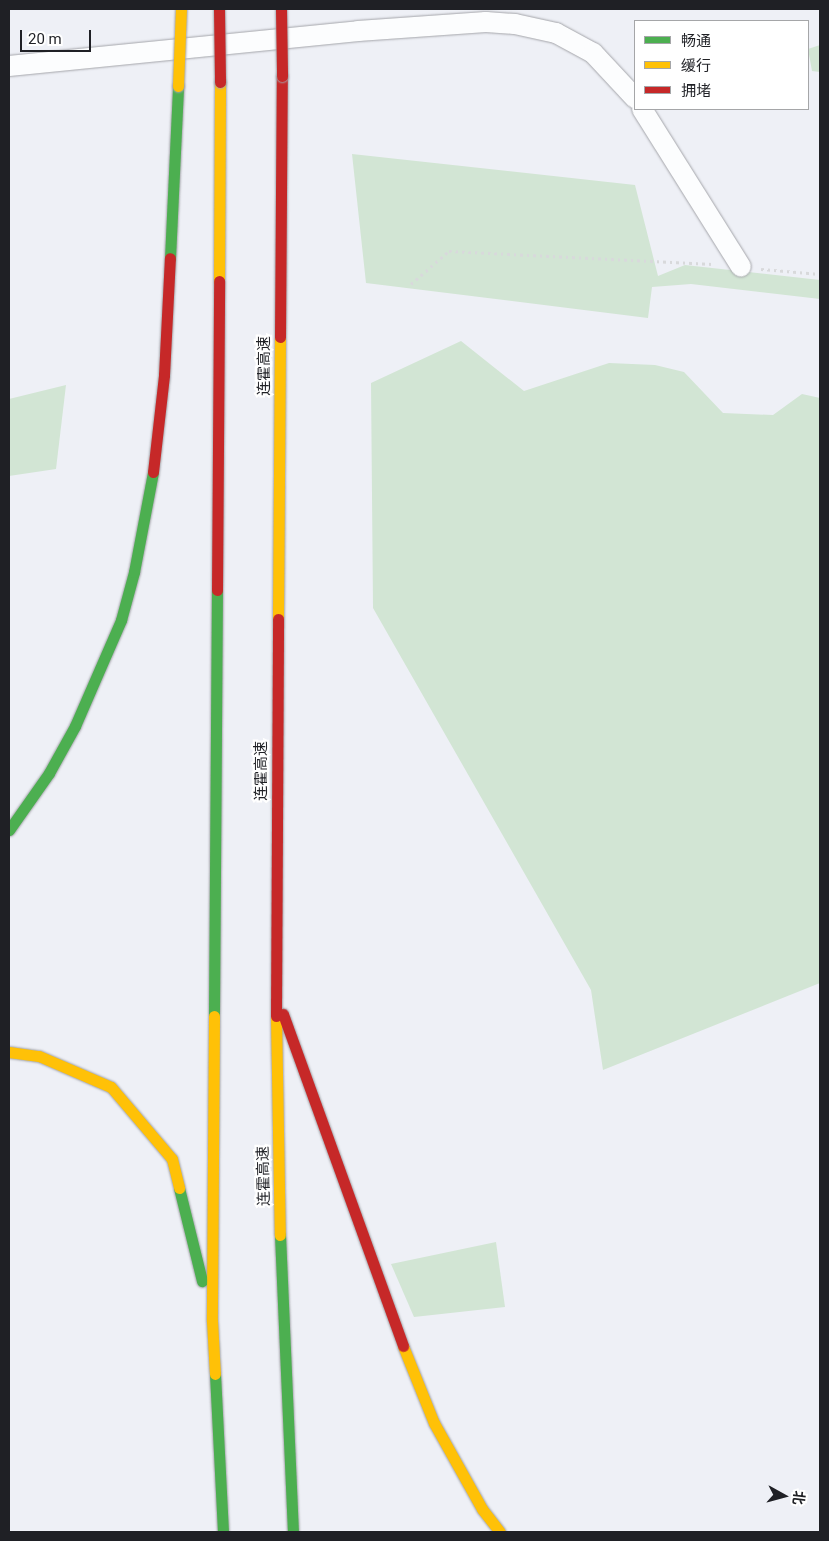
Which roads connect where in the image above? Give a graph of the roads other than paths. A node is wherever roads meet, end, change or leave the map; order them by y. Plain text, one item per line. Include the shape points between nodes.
1 (181, 9) edge
2 (219, 9) edge
3 (281, 9) edge
4 (9, 66) edge
5 (634, 97) edge
6 (643, 110) edge
7 (741, 267) road end
8 (9, 830) edge
9 (276, 993) junction
10 (9, 1052) edge
11 (212, 1321) junction
12 (223, 1532) edge
13 (293, 1532) edge
14 (500, 1532) edge

1 - 8 highway, bridge via 164,375 155,462 134,572 121,620 76,726 49,773
2 - 11 highway, bridge
3 - 9 highway, 连霍高速, bridge
4 - 5 street via 358,31 486,22 515,24 556,33 593,54
6 - 7 street
9 - 13 highway, 连霍高速 via 282,1319
9 - 14 highway via 430,1414 482,1509
10 - 11 highway via 39,1056 111,1087 172,1159
11 - 12 highway

